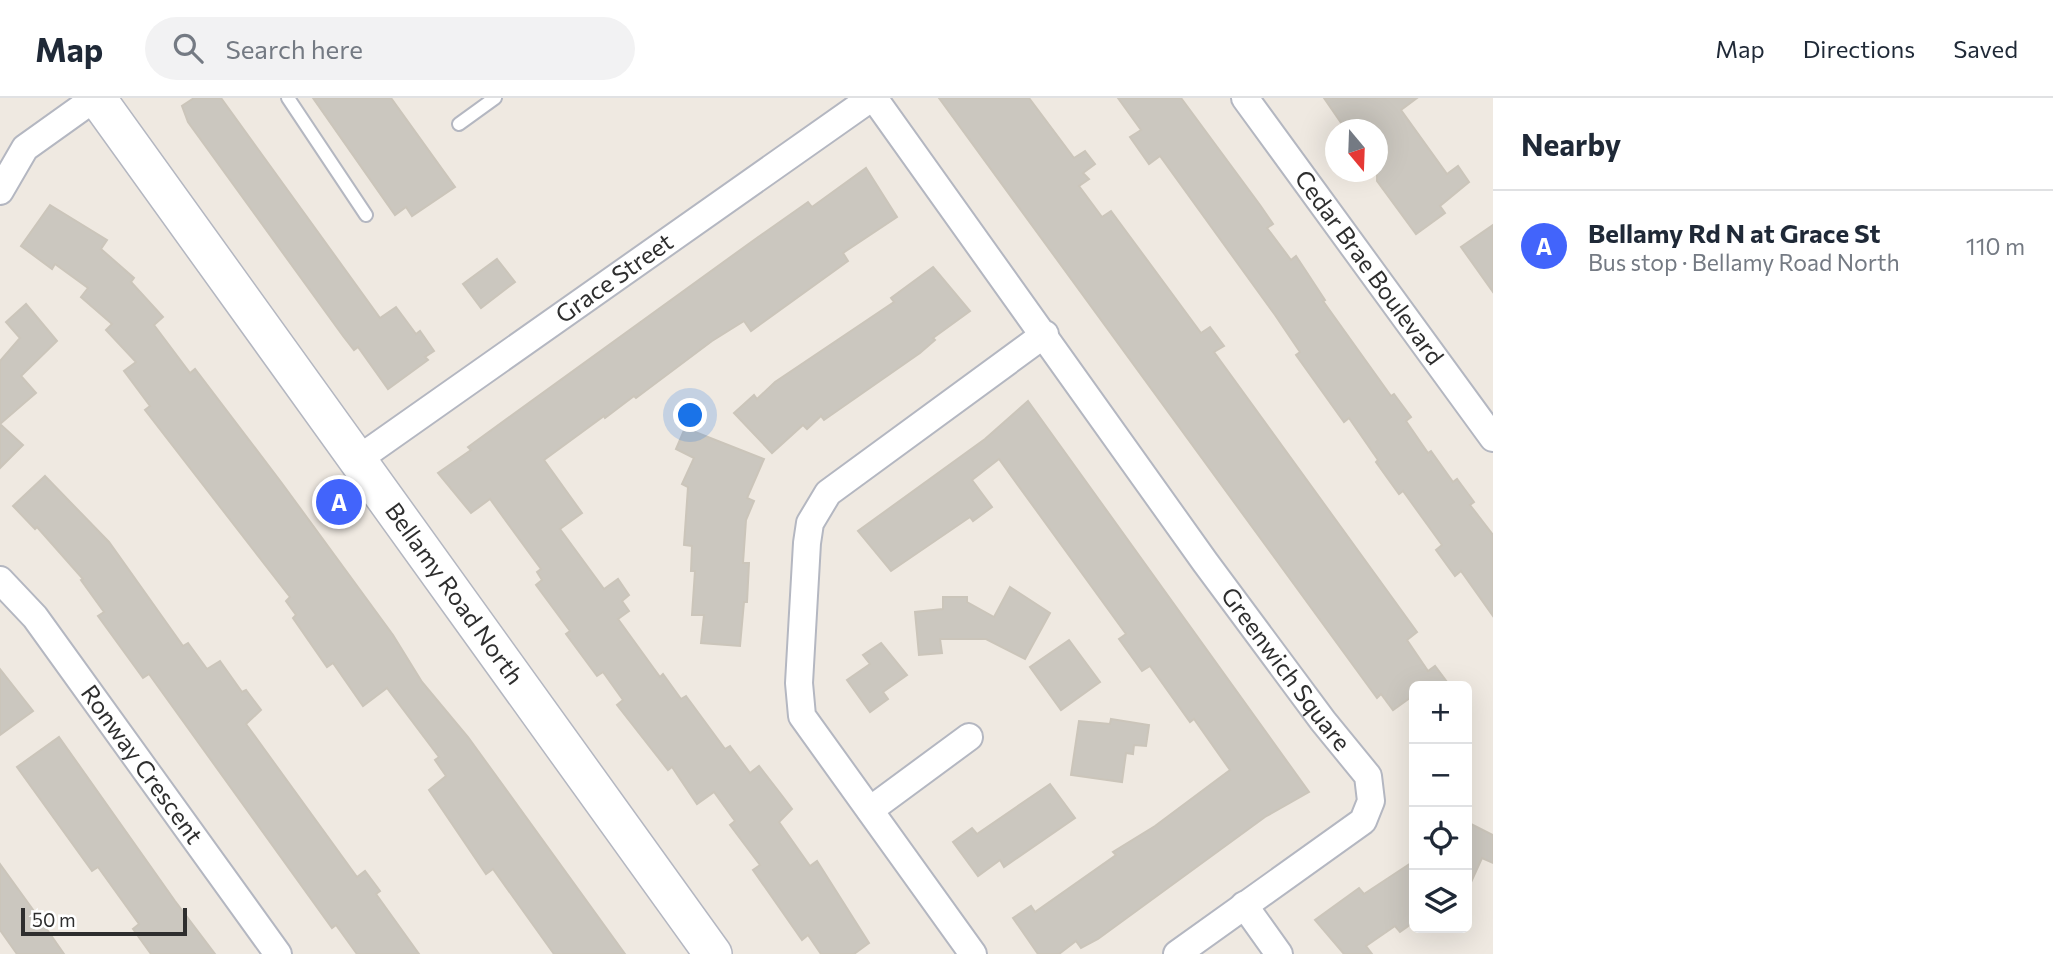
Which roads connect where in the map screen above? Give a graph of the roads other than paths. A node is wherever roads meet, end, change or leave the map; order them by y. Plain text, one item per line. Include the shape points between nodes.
1 (96, 98) edge
2 (288, 98) edge
3 (495, 98) edge
4 (872, 98) edge
5 (1245, 98) edge
6 (459, 124) dead end
7 (0, 191) edge
8 (366, 215) dead end
9 (1045, 334) junction
10 (1493, 438) edge
11 (357, 460) junction
12 (0, 580) edge
13 (969, 737) dead end
14 (870, 810) junction
15 (1244, 905) junction
16 (278, 954) edge
17 (713, 954) edge
18 (973, 954) edge
19 (1177, 954) edge
20 (1279, 954) edge

1 - 7 street via 25,148
1 - 11 street, Bellamy Road North
2 - 8 lane
3 - 6 lane
4 - 9 street, Greenwich Square
4 - 11 street, Grace Street
5 - 10 street, Cedar Brae Boulevard
9 - 14 street via 828,493 810,523 799,683 802,716
9 - 15 street, Greenwich Square via 1205,562 1368,776 1371,801 1363,821
11 - 17 street, Bellamy Road North
12 - 16 street, Ronway Crescent via 35,617
13 - 14 street
14 - 18 street
15 - 19 street, Greenwich Square
15 - 20 street

